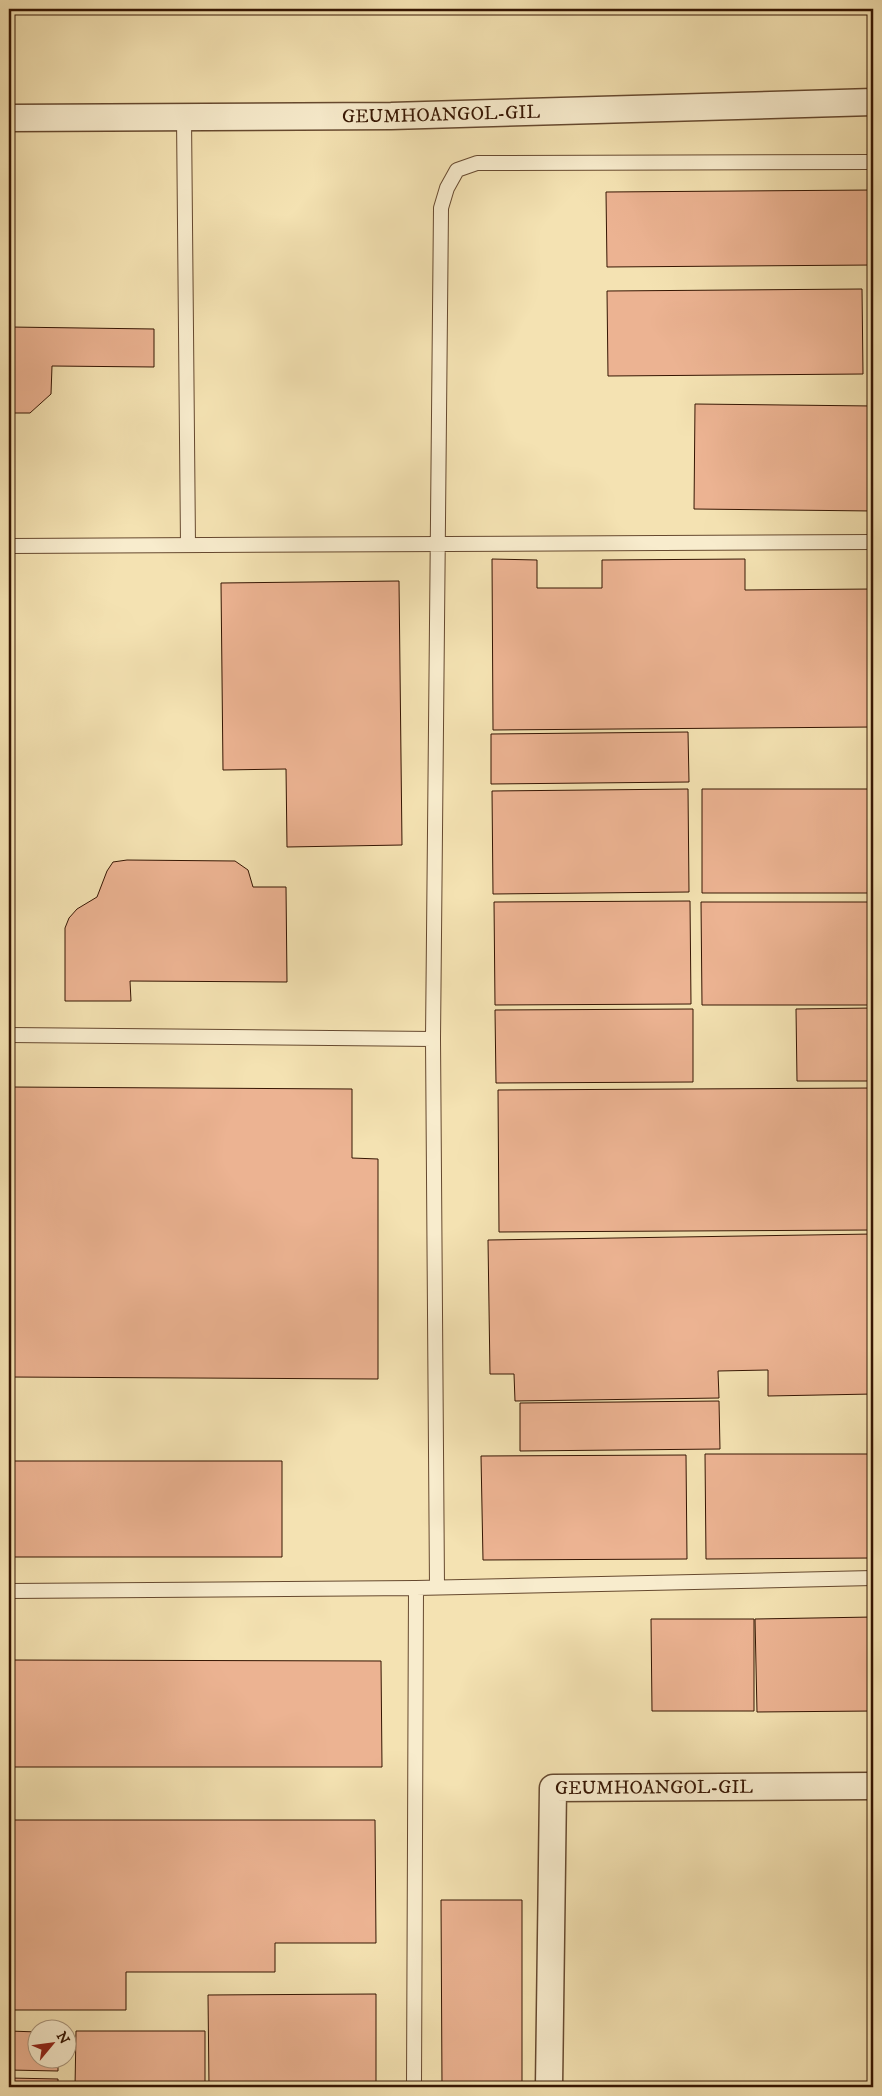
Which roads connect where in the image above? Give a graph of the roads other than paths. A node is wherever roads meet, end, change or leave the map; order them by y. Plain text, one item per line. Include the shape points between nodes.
1 (873, 102) edge
2 (184, 117) junction
3 (9, 118) edge
4 (873, 162) edge
5 (873, 542) edge
6 (438, 544) junction
7 (188, 545) junction
8 (9, 546) edge
9 (9, 1035) edge
10 (433, 1038) junction
11 (873, 1578) edge
12 (437, 1587) junction
13 (416, 1588) junction
14 (9, 1591) edge
15 (873, 1786) edge
16 (414, 2087) edge
17 (549, 2087) edge

1 - 2 street, GEUMHOANGOL-GIL via 391,116
2 - 3 street, GEUMHOANGOL-GIL
2 - 7 lane
4 - 6 lane via 477,163 457,170 441,208
5 - 6 lane
6 - 7 lane
6 - 10 lane
7 - 8 lane
9 - 10 lane
10 - 12 lane
11 - 12 lane
12 - 13 lane
13 - 14 lane
13 - 16 lane
15 - 17 street, GEUMHOANGOL-GIL via 553,1788

